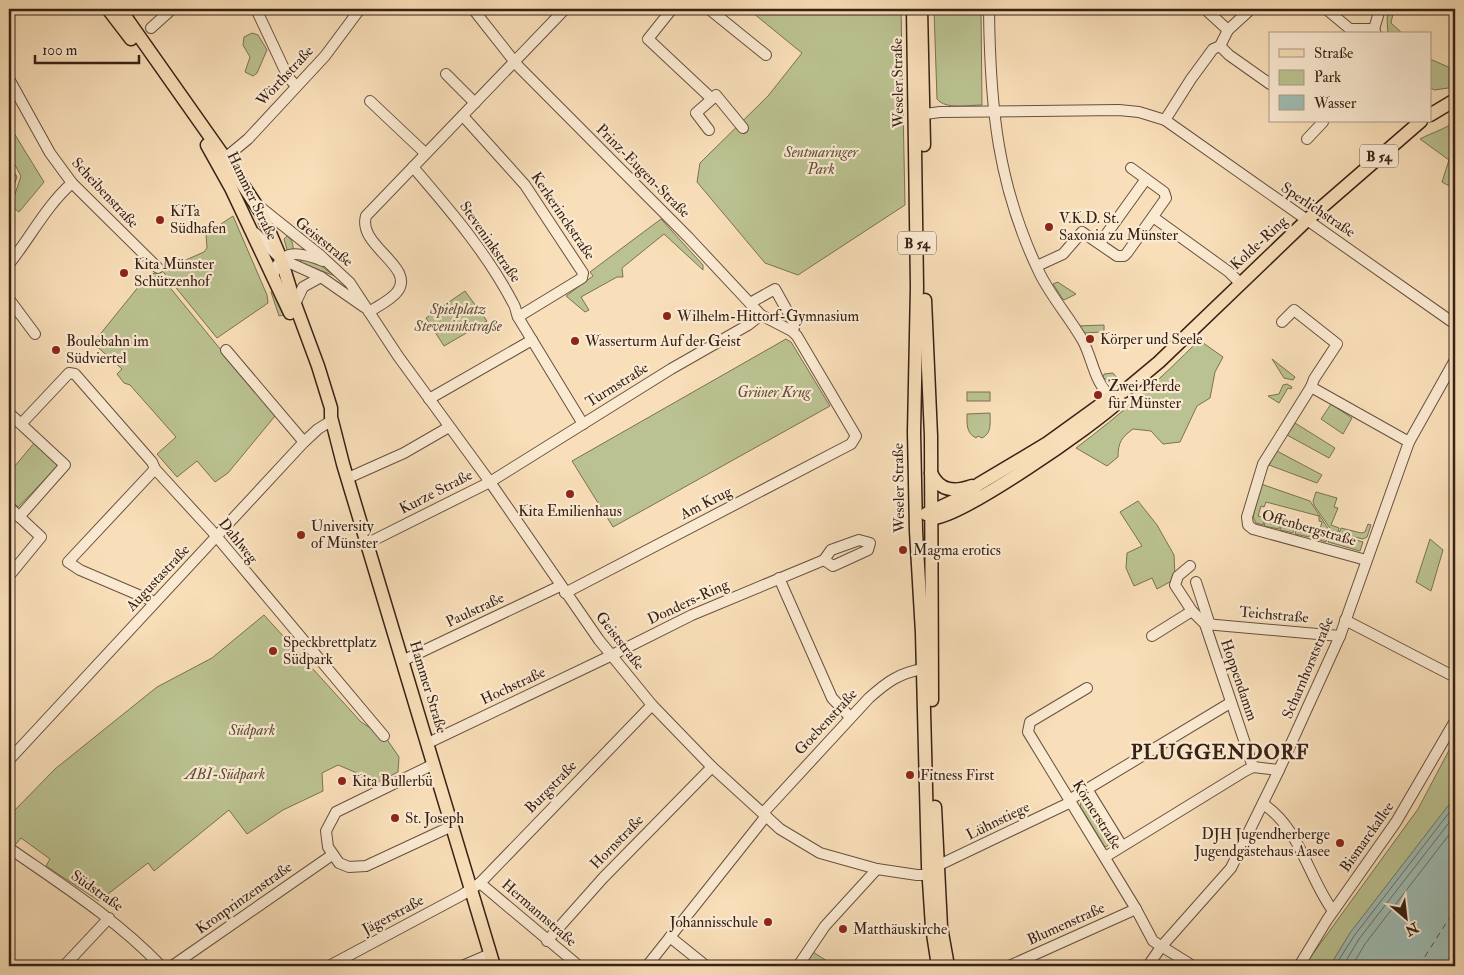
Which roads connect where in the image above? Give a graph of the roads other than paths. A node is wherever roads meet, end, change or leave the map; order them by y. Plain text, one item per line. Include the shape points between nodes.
1 (108, 9) edge
2 (120, 9) edge
3 (172, 9) edge
4 (256, 9) edge
5 (360, 9) edge
6 (473, 9) edge
7 (563, 9) edge
8 (672, 9) edge
9 (709, 9) edge
10 (913, 9) edge
11 (921, 9) edge
12 (989, 9) edge
13 (1205, 9) edge
14 (1251, 9) edge
15 (1326, 9) edge
16 (1380, 9) edge
17 (151, 28) dead end
18 (1228, 30) junction
19 (1375, 31) edge
20 (1220, 46) junction
21 (766, 55) dead end
22 (515, 62) junction
23 (446, 74) dead end
24 (9, 79) edge
25 (1269, 83) edge
26 (296, 86) junction
27 (712, 99) junction
28 (1455, 100) edge
29 (370, 101) dead end
30 (475, 103) junction
31 (1455, 108) edge
32 (993, 112) junction
33 (1432, 112) edge
34 (1432, 113) edge
35 (919, 115) junction
36 (463, 116) junction
37 (1160, 119) junction
38 (1322, 122) edge
39 (1420, 122) edge
40 (743, 128) dead end
41 (709, 130) dead end
42 (1306, 139) dead end
43 (426, 153) junction
44 (226, 158) junction
45 (413, 167) junction
46 (1131, 168) dead end
47 (1146, 179) junction
48 (72, 183) junction
49 (257, 205) junction
50 (1153, 217) junction
51 (1311, 222) junction
52 (250, 226) junction
53 (1100, 243) junction
54 (281, 259) junction
55 (9, 264) edge
56 (330, 264) junction
57 (1037, 266) junction
58 (158, 268) dead end
59 (273, 277) junction
60 (321, 277) junction
61 (1240, 283) junction
62 (9, 298) edge
63 (750, 302) junction
64 (295, 304) junction
65 (367, 310) junction
66 (761, 315) junction
67 (518, 318) junction
68 (1282, 322) dead end
69 (1455, 324) edge
70 (792, 331) junction
71 (35, 334) dead end
72 (532, 340) junction
73 (226, 350) dead end
74 (1455, 360) edge
75 (1311, 387) junction
76 (1123, 392) junction
77 (1111, 397) junction
78 (429, 399) junction
79 (9, 413) edge
80 (331, 419) junction
81 (21, 424) junction
82 (583, 424) junction
83 (449, 427) junction
84 (304, 442) junction
85 (1409, 442) junction
86 (155, 469) junction
87 (931, 473) junction
88 (348, 478) junction
89 (490, 482) junction
90 (979, 484) junction
91 (9, 507) edge
92 (931, 515) junction
93 (19, 517) junction
94 (916, 517) junction
95 (216, 538) junction
96 (368, 543) junction
97 (824, 560) dead end
98 (1366, 560) junction
99 (1190, 566) dead end
100 (9, 576) edge
101 (779, 578) junction
102 (1196, 582) dead end
103 (563, 590) junction
104 (155, 602) junction
105 (1192, 611) junction
106 (1346, 620) junction
107 (1207, 624) junction
108 (1152, 636) dead end
109 (1340, 636) junction
110 (611, 656) junction
111 (402, 661) junction
112 (923, 669) junction
113 (1455, 677) edge
114 (1087, 688) dead end
115 (1230, 703) junction
116 (652, 705) junction
117 (850, 717) junction
118 (1455, 721) edge
119 (384, 736) dead end
120 (428, 743) junction
121 (9, 760) edge
122 (434, 764) junction
123 (1253, 767) junction
124 (712, 768) junction
125 (1279, 770) junction
126 (1087, 789) junction
127 (1070, 801) junction
128 (1263, 804) junction
129 (764, 815) junction
130 (452, 826) junction
131 (1122, 846) junction
132 (9, 848) edge
133 (332, 855) junction
134 (1105, 857) junction
135 (877, 868) junction
136 (935, 872) junction
137 (476, 885) junction
138 (1136, 909) junction
139 (1333, 911) junction
140 (110, 918) junction
141 (670, 937) junction
142 (547, 941) junction
143 (1161, 948) junction
144 (492, 960) edge
145 (64, 966) edge
146 (162, 966) edge
147 (172, 966) edge
148 (329, 966) edge
149 (462, 966) edge
150 (579, 966) edge
151 (647, 966) edge
152 (706, 966) edge
153 (798, 966) edge
154 (938, 966) edge
155 (948, 966) edge
156 (1009, 966) edge
157 (1148, 966) edge
158 (1193, 966) edge
159 (1299, 966) edge

1 - 52 main road, Hammer Straße via 197,129
2 - 44 main road, Hammer Straße
3 - 17 street
4 - 26 street via 288,77
5 - 26 street, Wörthstraße via 340,38
6 - 22 street, Prinz-Eugen-Straße
7 - 22 street
8 - 27 street via 648,39
9 - 21 street
10 - 35 main road, Weseler Straße / B 54
11 - 35 main road, Weseler Straße / B 54
12 - 32 street
13 - 18 street
14 - 18 street
15 - 19 street via 1350,29
16 - 19 street
18 - 20 street
20 - 25 street
20 - 37 street
22 - 30 street
22 - 63 street, Prinz-Eugen-Straße
23 - 30 street
24 - 48 street, Scheibenstraße via 50,153
26 - 44 street, Wörthstraße via 248,139
27 - 40 street via 716,96
27 - 41 street via 696,113
28 - 33 main road
29 - 43 street
30 - 36 street
31 - 34 main road
32 - 35 street, Sperlichstraße
32 - 37 street, Sperlichstraße via 1125,110
32 - 57 street via 998,152 1009,193
35 - 87 main road, Weseler Straße / B 54
35 - 94 main road, Weseler Straße / B 54 via 914,432
36 - 43 street
36 - 67 street, Kerkerinckstraße via 526,185 584,274
37 - 51 street, Sperlichstraße
38 - 42 street
39 - 51 main road, Kolde-Ring / B 54
43 - 45 street
44 - 49 main road, Hammer Straße
45 - 65 street, Geiststraße via 365,220 368,236 400,273 402,281 396,294
45 - 67 street, Steveninkstraße via 488,262 515,305
46 - 47 street
47 - 50 street via 1164,192 1166,198
47 - 53 street
48 - 55 street via 35,226
48 - 58 street, Scheibenstraße
49 - 54 main road, Hammer Straße
49 - 56 street, Geiststraße
50 - 53 street via 1124,256 1117,256
50 - 61 street
51 - 61 main road, Kolde-Ring / B 54
51 - 69 street, Sperlichstraße
52 - 54 street, Geiststraße
52 - 59 main road, Hammer Straße
53 - 57 street via 1082,232 1063,254
54 - 56 street via 301,254
54 - 59 street
54 - 60 street, Geiststraße
54 - 64 main road, Hammer Straße
56 - 65 street, Geiststraße via 350,283
57 - 77 street via 1082,340 1101,387
59 - 80 main road, Hammer Straße via 308,351
60 - 64 street via 303,286
60 - 65 street, Geiststraße
61 - 76 main road, Kolde-Ring / B 54 via 1159,362
62 - 71 street
63 - 66 street, Prinz-Eugen-Straße
63 - 70 street via 775,289 793,319
64 - 80 main road, Hammer Straße via 332,408
65 - 78 street, Geiststraße
66 - 70 street, Prinz-Eugen-Straße
66 - 82 street, Turmstraße
67 - 72 street, Steveninkstraße
68 - 75 street, Offenbergstraße via 1294,310 1337,344
70 - 103 street, Am Krug via 856,440
72 - 78 street
72 - 82 street, Steveninkstraße
73 - 84 street
74 - 85 street, Scharnhorststraße
75 - 85 street
75 - 98 street, Offenbergstraße via 1262,464 1248,522 1253,529
76 - 77 main road, Kolde-Ring / B 54
76 - 92 main road, Kolde-Ring / B 54 via 1116,404 1033,465 951,513 939,518
77 - 90 main road, Kolde-Ring / B 54 via 1046,444
78 - 83 street, Geiststraße
79 - 81 street
80 - 84 street, Augustastraße
80 - 88 main road, Hammer Straße
81 - 86 street, Dahlweg via 72,373
81 - 93 street via 65,465
82 - 89 street, Turmstraße
83 - 88 street via 404,453
83 - 89 street, Geiststraße
84 - 95 street, Augustastraße
85 - 98 street, Scharnhorststraße
86 - 95 street, Dahlweg
86 - 104 street via 68,562
87 - 90 main road, Kolde-Ring / B 54 via 940,486 949,490
87 - 92 main road, Weseler Straße / B 54
88 - 96 main road, Hammer Straße
89 - 96 street, Kurze Straße
89 - 103 street, Geiststraße
90 - 92 main road, Kolde-Ring / B 54
91 - 93 street
92 - 94 main road, Kolde-Ring / B 54
92 - 136 main road, Weseler Straße
93 - 100 street via 41,537
94 - 112 main road, Weseler Straße
95 - 104 street, Augustastraße
95 - 119 street, Dahlweg
96 - 111 main road, Hammer Straße
97 - 101 street, Donders-Ring
98 - 106 street, Scharnhorststraße
99 - 105 street, Hoppendamm via 1182,572 1175,585
101 - 110 street, Donders-Ring via 692,615
101 - 117 street via 832,698
102 - 107 street, Hoppendamm
103 - 110 street, Geiststraße
103 - 111 street, Paulstraße
104 - 121 street, Augustastraße
105 - 107 street, Hoppendamm
105 - 108 street
106 - 109 street, Scharnhorststraße
106 - 113 street
107 - 109 street, Teichstraße
107 - 115 street, Hoppendamm
109 - 125 street, Scharnhorststraße
110 - 116 street, Geiststraße
110 - 120 street, Hochstraße
111 - 120 main road, Hammer Straße
112 - 117 street, Goebenstraße via 888,680
112 - 136 main road, Weseler Straße
114 - 127 street, Körnerstraße via 1030,722 1027,728
115 - 123 street, Hoppendamm
115 - 126 street, Lühnstiege
116 - 124 street, Geiststraße
116 - 137 street, Burgstraße
117 - 129 street, Goebenstraße
118 - 139 street, Bismarckallee via 1396,822
120 - 122 main road, Hammer Straße
122 - 130 main road, Hammer Straße
122 - 133 street via 336,812 325,839
123 - 125 street
123 - 131 street
124 - 129 street, Geiststraße
124 - 142 street, Hornstraße via 603,878
125 - 128 street, Scharnhorststraße
126 - 127 street, Lühnstiege
126 - 131 street, Körnerstraße
127 - 134 street, Körnerstraße
127 - 136 street, Lühnstiege
128 - 139 street via 1288,829
128 - 143 street, Scharnhorststraße via 1231,868
129 - 135 street, Geiststraße via 794,839 820,853
129 - 141 street, Goebenstraße
130 - 133 street via 366,866 349,867
130 - 137 main road, Hammer Straße
131 - 134 street
132 - 140 street, Südstraße
133 - 147 street, Kronprinzenstraße
134 - 138 street, Körnerstraße
135 - 136 street, Geiststraße
135 - 153 street via 825,926
136 - 154 main road, Weseler Straße
136 - 155 main road, Weseler Straße
137 - 142 street, Hermannstraße
137 - 144 main road, Hammer Straße
137 - 148 street, Jägerstraße
138 - 143 street, Körnerstraße via 1152,941
138 - 156 street, Blumenstraße
139 - 159 street, Bismarckallee
140 - 145 street
140 - 146 street, Südstraße
141 - 151 street, Goebenstraße
141 - 152 street
142 - 150 street, Hermannstraße
143 - 157 street, Scharnhorststraße
143 - 158 street, Körnerstraße
144 - 149 street

